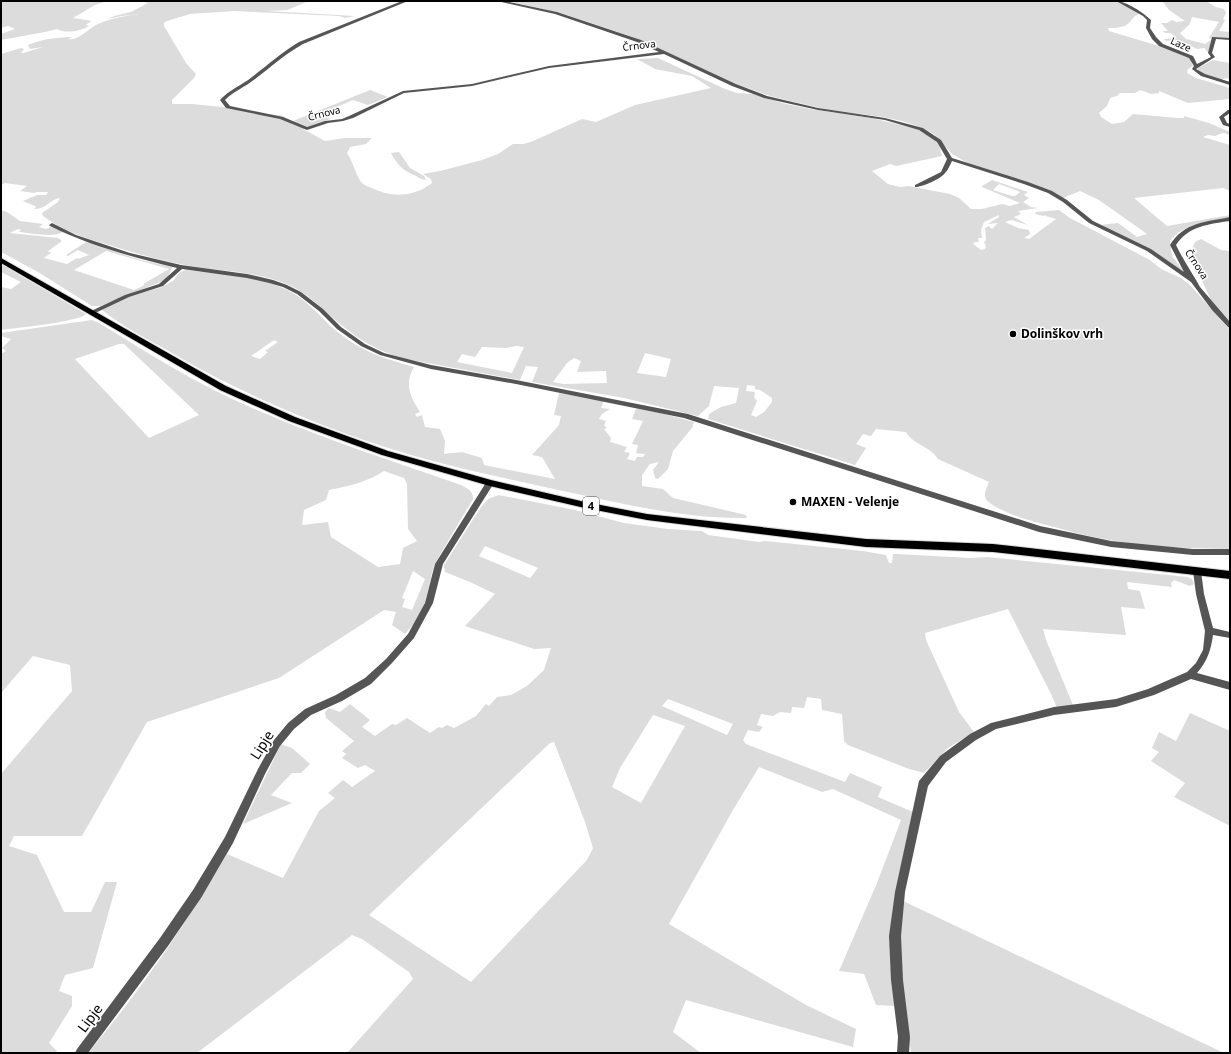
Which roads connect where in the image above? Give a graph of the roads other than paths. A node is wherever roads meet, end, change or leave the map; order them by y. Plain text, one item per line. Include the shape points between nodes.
1 (406, 1) edge
2 (499, 1) edge
3 (1118, 1) edge
4 (1230, 39) edge
5 (663, 53) junction
6 (1196, 66) junction
7 (1230, 84) edge
8 (1230, 111) edge
9 (1230, 126) edge
10 (950, 159) junction
11 (917, 186) dead end
12 (1230, 219) edge
13 (52, 225) dead end
14 (1, 260) edge
15 (181, 267) junction
16 (1196, 283) junction
17 (90, 313) junction
18 (1230, 326) edge
19 (490, 483) junction
20 (1230, 552) edge
21 (1197, 571) junction
22 (1230, 575) edge
23 (1209, 631) junction
24 (1230, 635) edge
25 (1190, 675) junction
26 (1230, 686) edge
27 (81, 1053) edge
28 (904, 1053) edge

1 - 5 street, Črnova via 301,43 282,54 253,79 222,100 228,107 281,118 307,129 351,117 403,92 472,85 549,67
2 - 5 street via 556,13 639,41
3 - 6 street, Laze via 1149,20 1148,28 1161,45 1191,57
4 - 6 street, Laze via 1214,38 1210,53 1213,57
5 - 10 street via 766,97 818,109 885,119 921,129 939,141
6 - 7 street, Laze via 1194,69 1197,72
8 - 9 street via 1221,117 1225,124
10 - 11 street via 943,173
10 - 16 street via 1050,192 1091,222 1149,250
12 - 16 street, Črnova via 1192,228 1184,231 1176,239 1173,245 1178,257
13 - 15 street via 74,236 128,254
14 - 17 main road, 4
15 - 17 street via 161,285 127,296
15 - 20 street via 247,276 285,286 299,293 363,345 382,354 431,367 685,416 1039,529 1111,544 1193,552
16 - 18 street, Črnova
17 - 19 main road, 4 via 223,388 292,419 385,453
19 - 21 main road, 4 via 647,517 866,543 993,548
19 - 27 street, Lipje via 439,564 429,603 411,636 368,681 308,712 277,743 229,840 197,894
21 - 22 main road, 4
21 - 23 street
23 - 24 street
23 - 25 street via 1207,650
25 - 26 street
25 - 28 street via 1151,692 1116,703 1054,711 994,726 973,737 943,759 923,784 900,892 895,936

